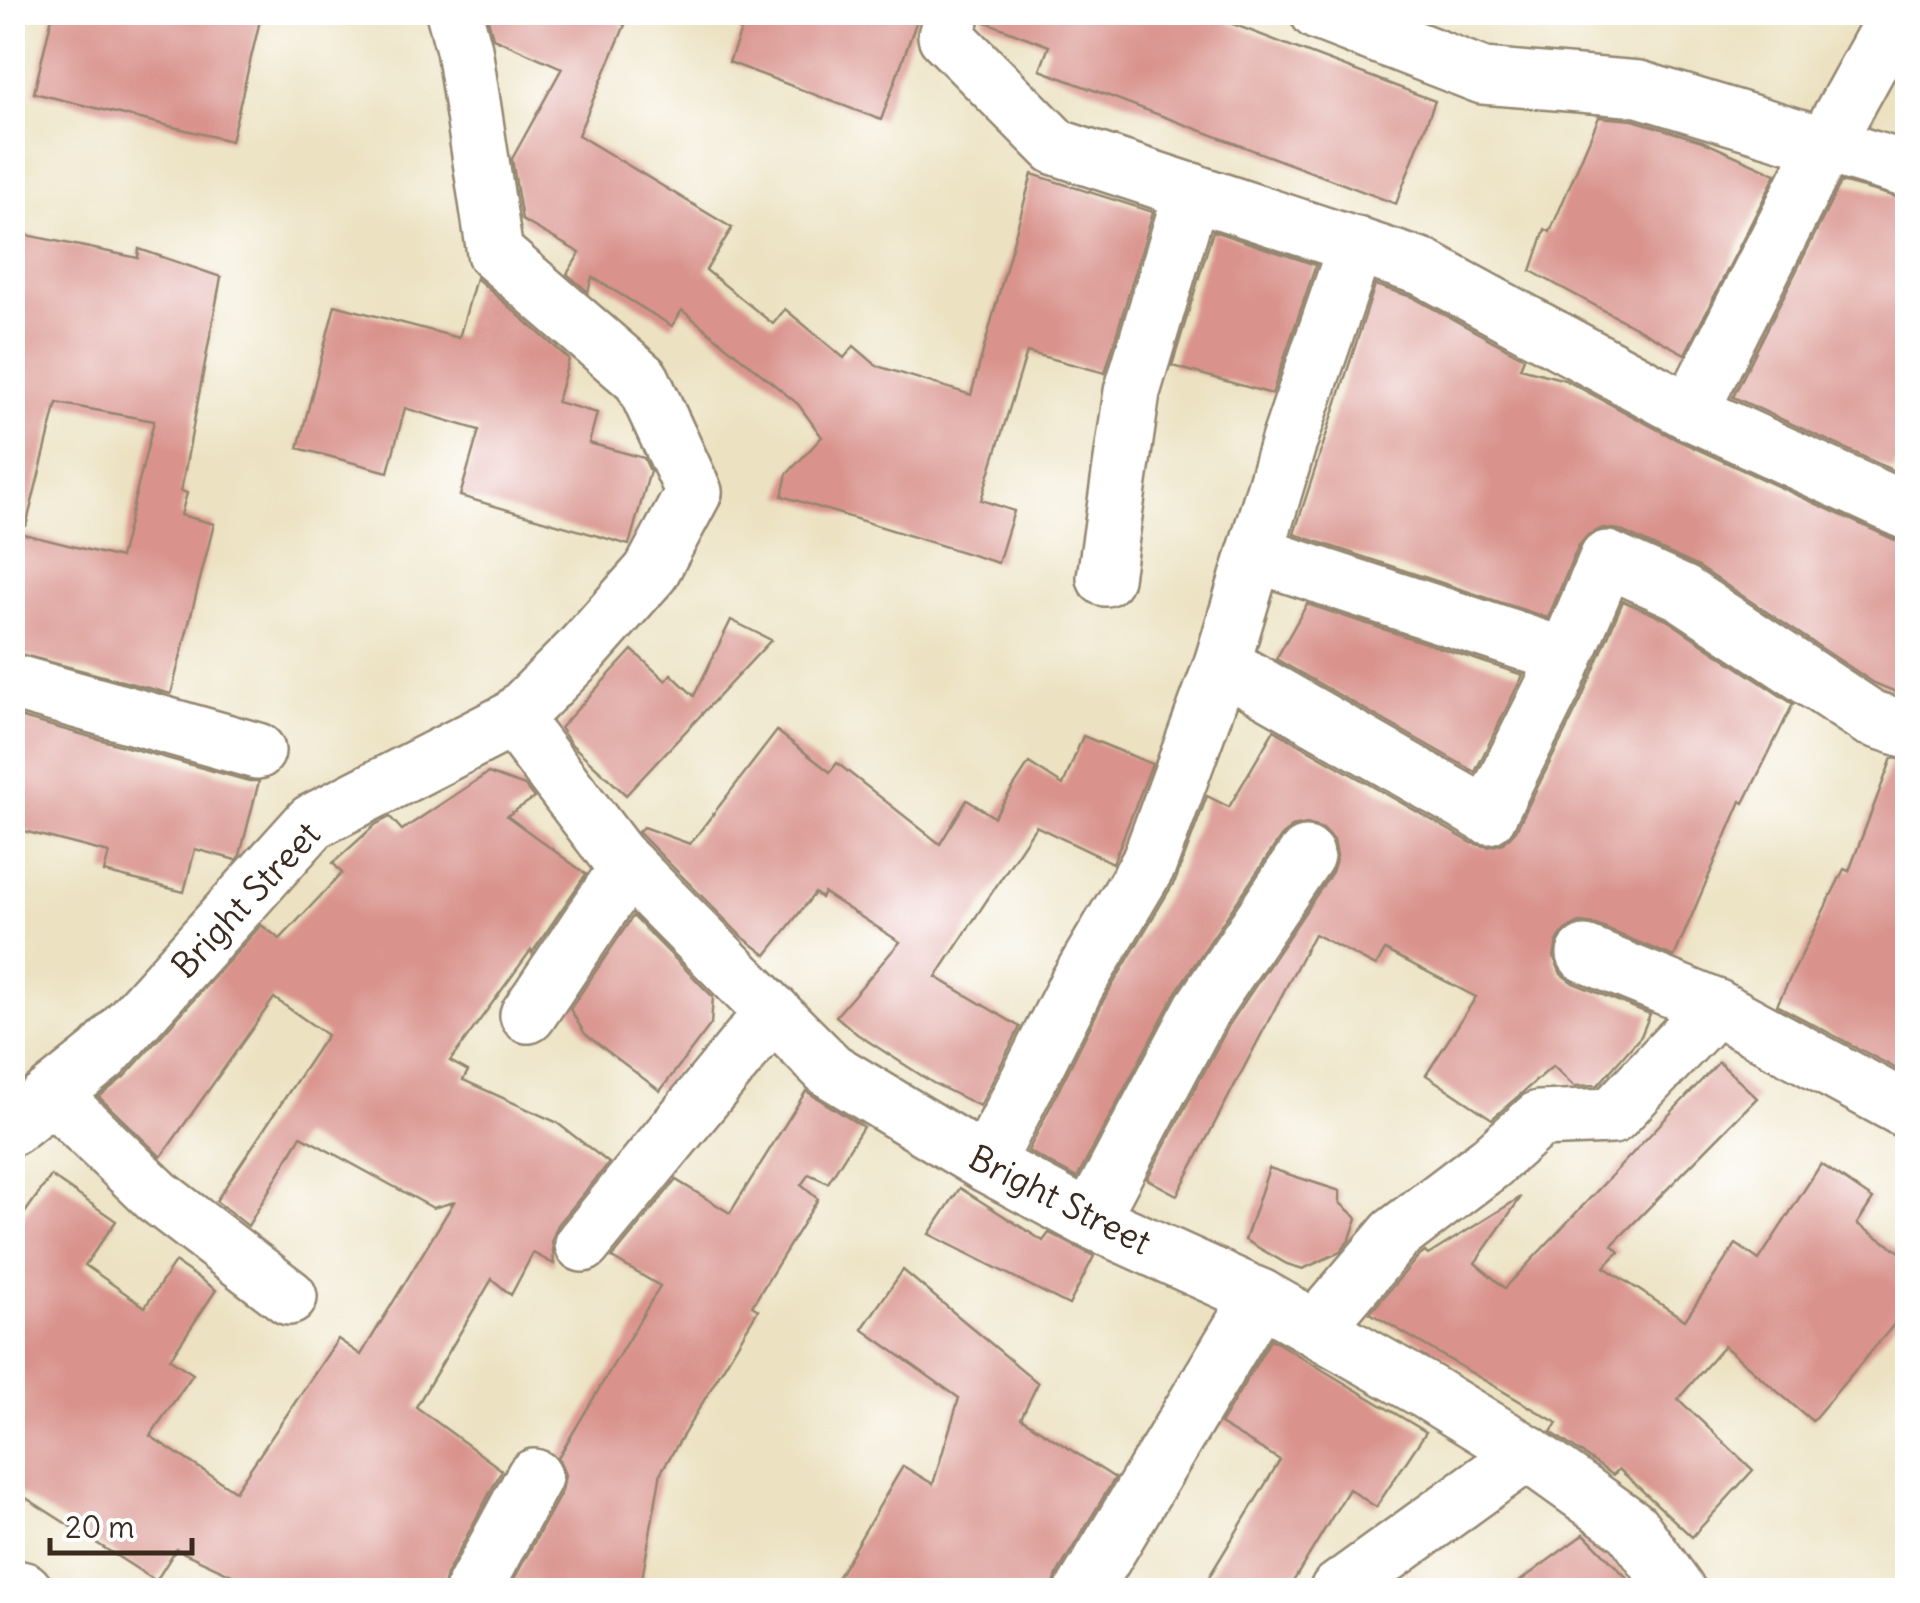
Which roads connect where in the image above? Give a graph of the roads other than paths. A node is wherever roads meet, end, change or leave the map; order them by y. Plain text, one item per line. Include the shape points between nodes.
1 (454, 12) edge
2 (953, 12) edge
3 (1318, 12) edge
4 (1898, 12) edge
5 (1825, 144) junction
6 (1908, 170) edge
7 (1192, 191) junction
8 (1356, 245) junction
9 (1690, 412) junction
10 (1908, 512) edge
11 (1255, 554) junction
12 (1104, 578) dead end
13 (1565, 656) junction
14 (1222, 664) junction
15 (12, 682) edge
16 (513, 719) junction
17 (1908, 730) edge
18 (256, 751) dead end
19 (1306, 854) dead end
20 (628, 866) junction
21 (1585, 954) dead end
22 (1715, 1007) junction
23 (773, 1012) junction
24 (528, 1014) dead end
25 (32, 1111) edge
26 (1908, 1112) edge
27 (986, 1164) junction
28 (1090, 1220) junction
29 (583, 1244) dead end
30 (289, 1297) dead end
31 (1260, 1297) junction
32 (1316, 1328) junction
33 (1528, 1452) junction
34 (534, 1477) dead end
35 (12, 1587) edge
36 (24, 1590) edge
37 (473, 1590) edge
38 (1084, 1590) edge
39 (1338, 1590) edge
40 (1677, 1590) edge

1 - 16 street, Bright Street via 495,253 642,380 694,492 652,572
2 - 7 street via 946,36 1056,147
3 - 5 street via 1483,76 1638,90
4 - 5 street
5 - 6 street
5 - 9 street
7 - 8 street
7 - 12 street via 1132,392
8 - 9 street via 1424,268
8 - 11 street
9 - 10 street
11 - 13 street
11 - 14 street
13 - 14 street via 1488,816
13 - 17 street via 1607,559 1682,593 1870,718
14 - 27 street via 1149,863 1077,984
15 - 18 street
16 - 20 street, Bright Street
16 - 25 street, Bright Street via 312,822 102,1055
19 - 28 street via 1202,1009
20 - 23 street, Bright Street
20 - 24 street
21 - 22 street
22 - 26 street
22 - 32 street via 1612,1116 1539,1119 1395,1235
23 - 27 street, Bright Street via 830,1070
23 - 29 street
25 - 30 street via 158,1196
27 - 28 street, Bright Street
28 - 31 street, Bright Street
31 - 32 street, Bright Street
31 - 38 street
32 - 33 street, Bright Street
33 - 39 street
33 - 40 street, Bright Street via 1632,1528
34 - 37 street
35 - 36 street

